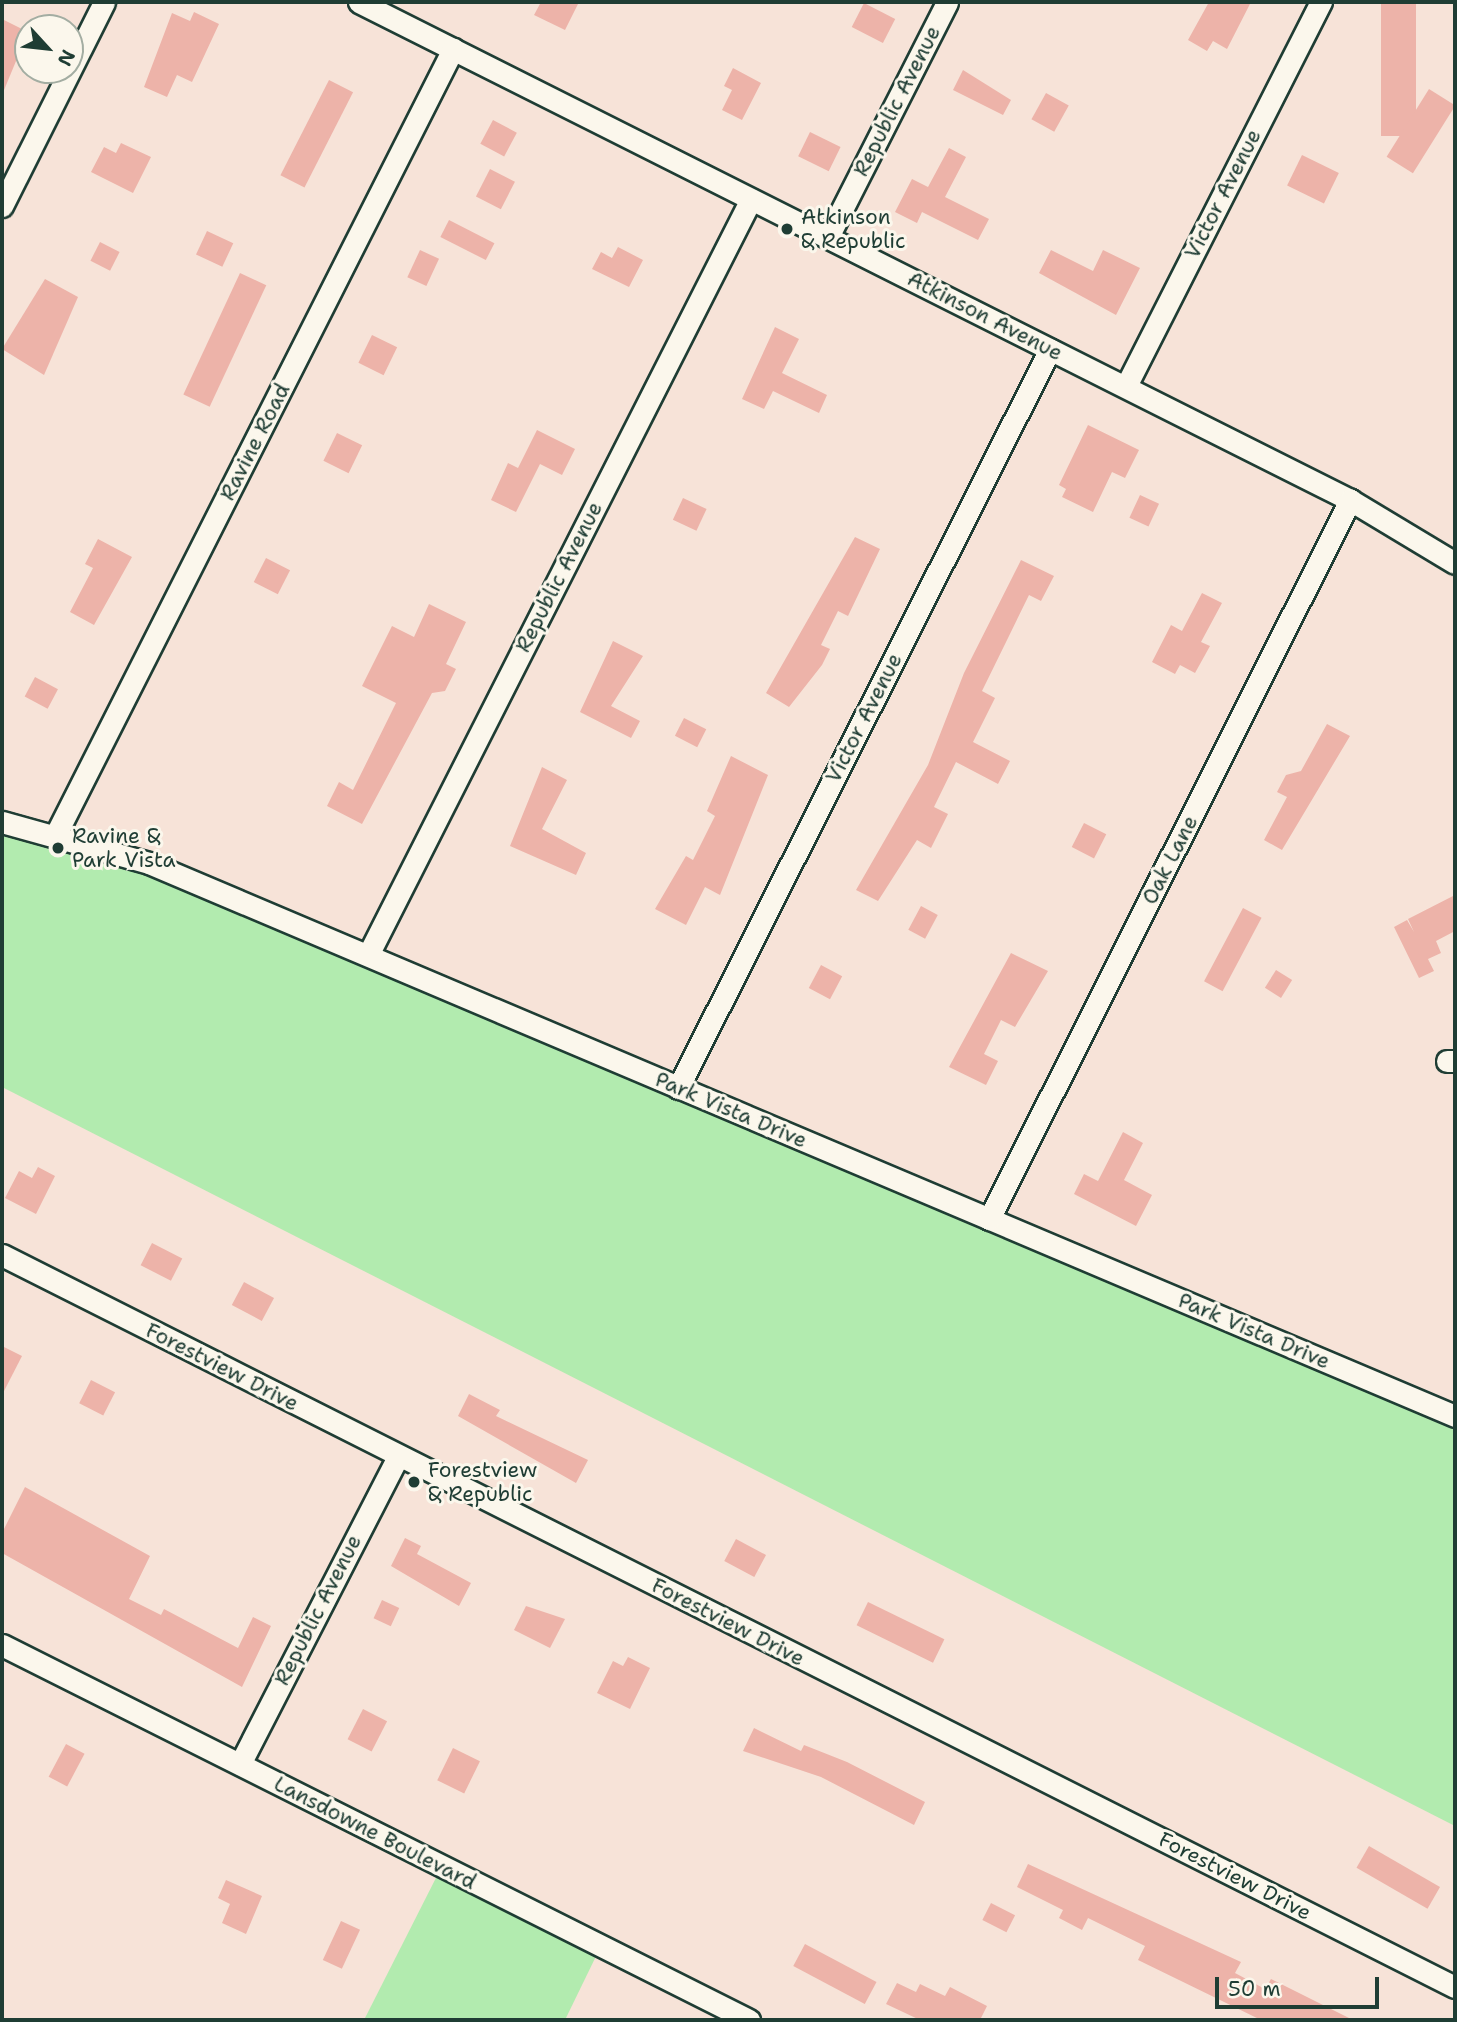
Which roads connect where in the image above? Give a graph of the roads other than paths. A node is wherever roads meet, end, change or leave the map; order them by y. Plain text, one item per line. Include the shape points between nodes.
1 (104, 2) edge
2 (359, 2) edge
3 (947, 2) edge
4 (1321, 2) edge
5 (453, 49) junction
6 (751, 198) junction
7 (2, 206) edge
8 (828, 237) junction
9 (1050, 348) junction
10 (1126, 386) junction
11 (1350, 500) junction
12 (1455, 563) edge
13 (2, 822) edge
14 (57, 834) junction
15 (368, 955) junction
16 (678, 1088) junction
17 (989, 1219) junction
18 (2, 1255) edge
19 (1455, 1416) edge
20 (398, 1456) junction
21 (2, 1645) edge
22 (240, 1765) junction
23 (1455, 1987) edge
24 (749, 2020) edge

1 - 7 street
2 - 5 street, Atkinson Avenue
3 - 8 street, Republic Avenue
4 - 10 street, Victor Avenue
5 - 6 street, Atkinson Avenue
5 - 14 street, Ravine Road
6 - 8 street, Atkinson Avenue
6 - 15 street, Republic Avenue
8 - 9 street, Atkinson Avenue
9 - 10 street, Atkinson Avenue
9 - 16 street, Victor Avenue
10 - 11 street, Atkinson Avenue
11 - 12 street, Atkinson Avenue
11 - 17 street, Oak Lane
13 - 14 street, Park Vista Drive
14 - 15 street, Park Vista Drive via 149,863
15 - 16 street, Park Vista Drive
16 - 17 street, Park Vista Drive
17 - 19 street, Park Vista Drive
18 - 20 street, Forestview Drive
20 - 22 street, Republic Avenue
20 - 23 street, Forestview Drive
21 - 22 street, Lansdowne Boulevard
22 - 24 street, Lansdowne Boulevard

